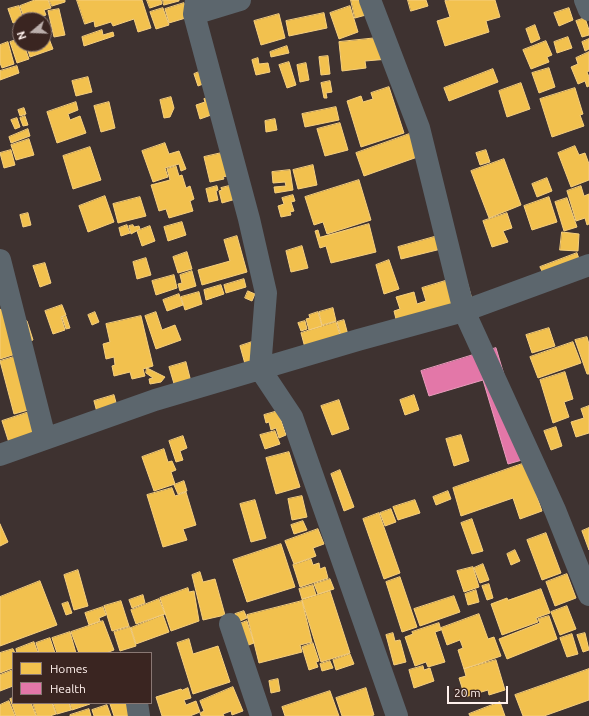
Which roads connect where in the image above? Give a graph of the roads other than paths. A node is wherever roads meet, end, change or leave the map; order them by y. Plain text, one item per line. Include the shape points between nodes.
1 (240, 0) edge
2 (370, 0) edge
3 (585, 0) edge
4 (195, 7) edge
5 (589, 10) edge
6 (0, 260) edge
7 (589, 265) edge
8 (464, 311) junction
9 (260, 369) junction
10 (45, 438) junction
11 (0, 455) edge
12 (589, 596) edge
13 (230, 624) dead end
14 (137, 704) edge
15 (140, 716) edge
16 (262, 716) edge
17 (397, 716) edge

1 - 4 street
2 - 8 street via 419,128
3 - 5 street
4 - 9 street via 250,219 266,293
6 - 10 street
7 - 8 street
8 - 9 street
8 - 12 street via 555,510
9 - 10 street via 155,400
9 - 17 street via 292,417
10 - 11 street
13 - 16 street
14 - 15 street

